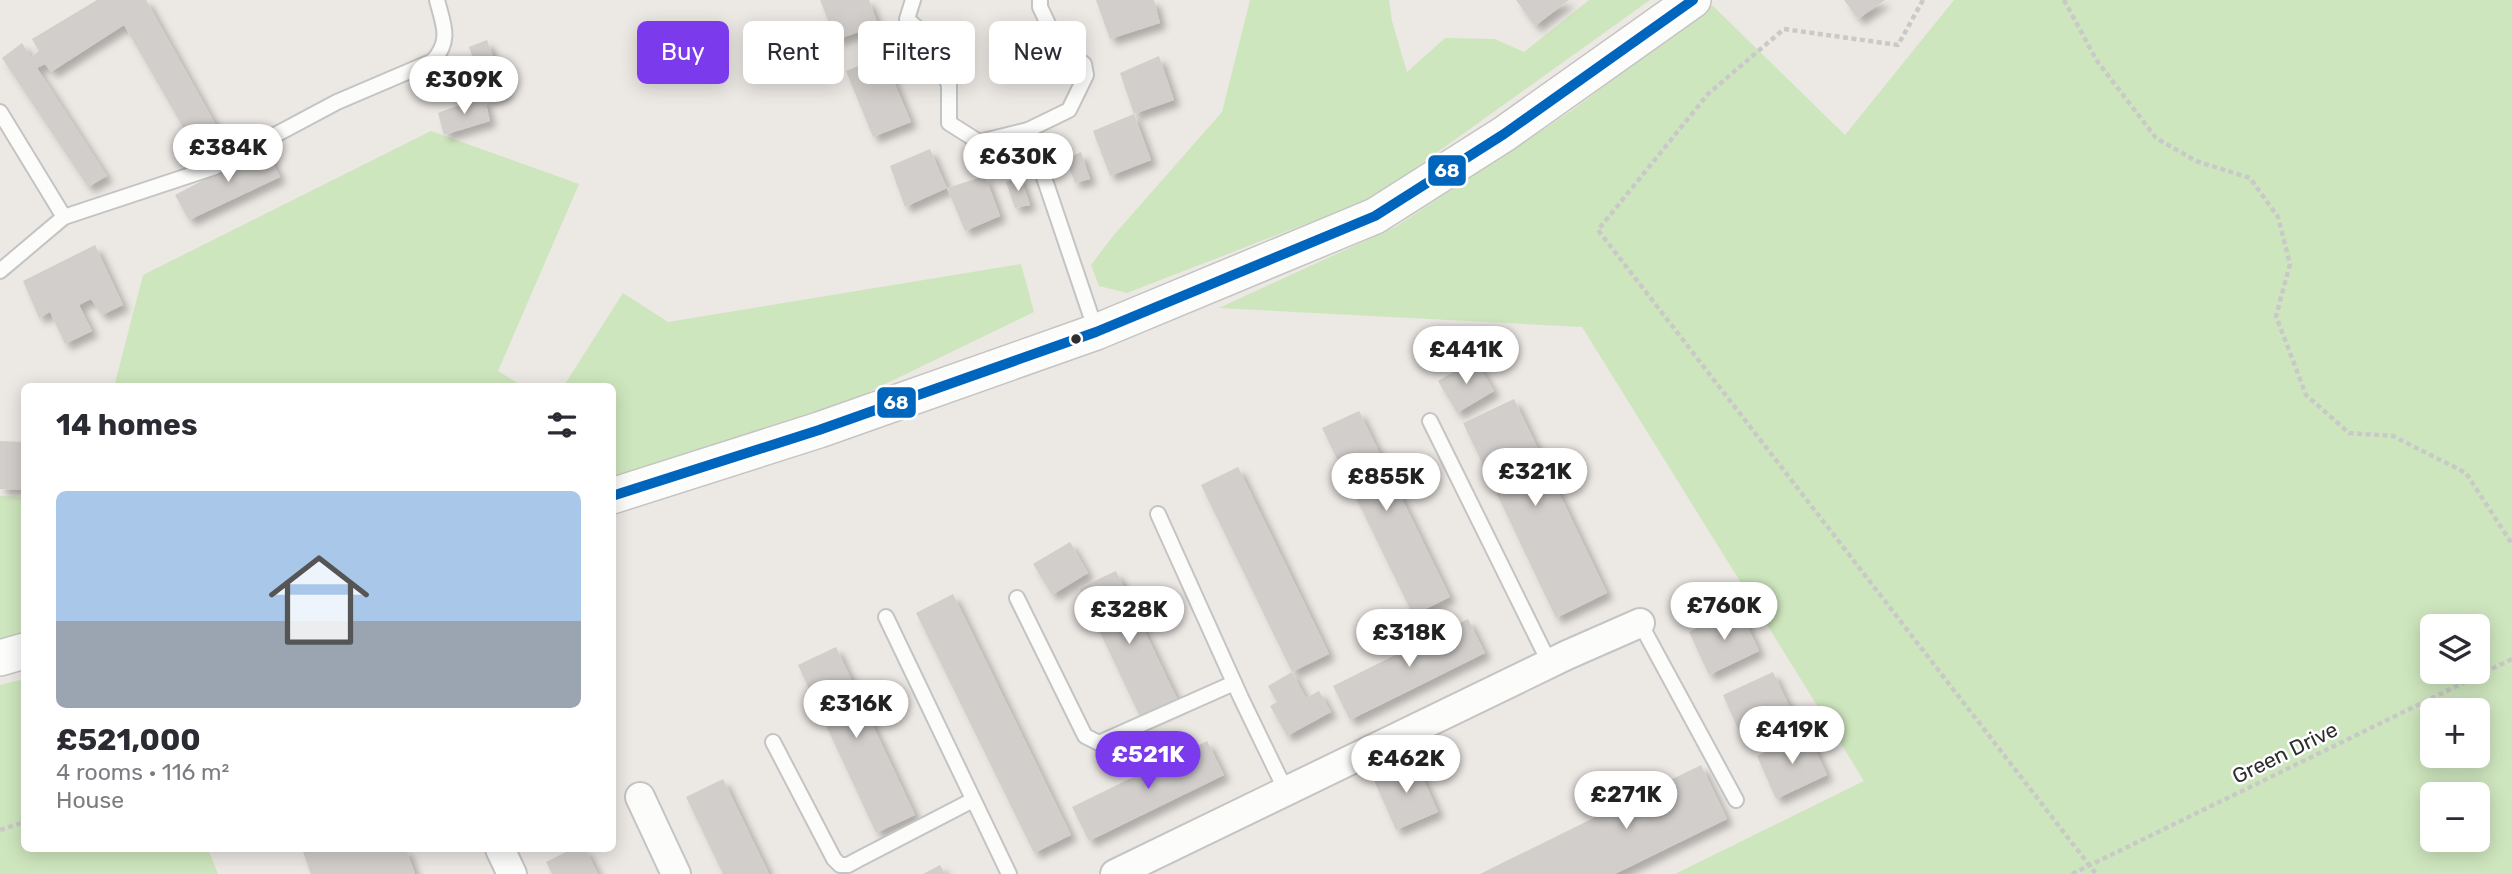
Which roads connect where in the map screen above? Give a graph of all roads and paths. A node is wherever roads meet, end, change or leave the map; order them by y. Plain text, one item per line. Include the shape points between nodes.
1 (437, 0) edge
2 (913, 0) edge
3 (1040, 0) edge
4 (1693, 0) edge
5 (1923, 0) edge
6 (2064, 0) edge
7 (0, 112) edge
8 (1028, 130) junction
9 (64, 217) junction
10 (0, 271) edge
11 (1096, 332) junction
12 (1430, 421) dead end
13 (616, 495) edge
14 (1158, 514) dead end
15 (2512, 544) edge
16 (1017, 598) dead end
17 (886, 617) dead end
18 (1640, 623) joint
19 (21, 653) edge
20 (0, 658) edge
21 (2512, 659) edge
22 (1550, 664) junction
23 (1234, 683) junction
24 (773, 742) dead end
25 (1286, 791) junction
26 (640, 797) dead end
27 (974, 800) junction
28 (1736, 800) dead end
29 (21, 823) edge
30 (0, 830) edge
31 (501, 852) edge
32 (2089, 865) junction
33 (512, 874) edge
34 (676, 874) edge
35 (1009, 874) edge
36 (1115, 874) edge
37 (2071, 874) edge
38 (2096, 874) edge

1 - 9 lane via 446,37 433,61 337,102 215,167
2 - 8 lane via 906,19 928,38 949,85 949,123 979,142
3 - 8 lane via 1059,47 1084,64 1086,75 1069,110
4 - 11 street via 1504,134 1375,216
5 - 32 path via 1898,44 1784,29 1708,94 1598,230
6 - 15 path via 2098,61 2156,138 2196,160 2250,178 2278,217 2290,264 2276,316 2306,396 2349,433 2393,436 2466,473
7 - 9 lane
8 - 11 lane
9 - 10 lane
11 - 13 street via 819,430
12 - 22 lane
14 - 23 lane
16 - 23 lane via 1085,736 1099,743
17 - 27 lane
18 - 22 street
18 - 28 lane
19 - 20 street
21 - 32 path, Green Drive
22 - 25 street
23 - 25 lane
24 - 27 lane via 840,865
25 - 36 street
26 - 34 street
27 - 35 lane
29 - 30 path
31 - 33 street
32 - 37 path, Green Drive
32 - 38 path

